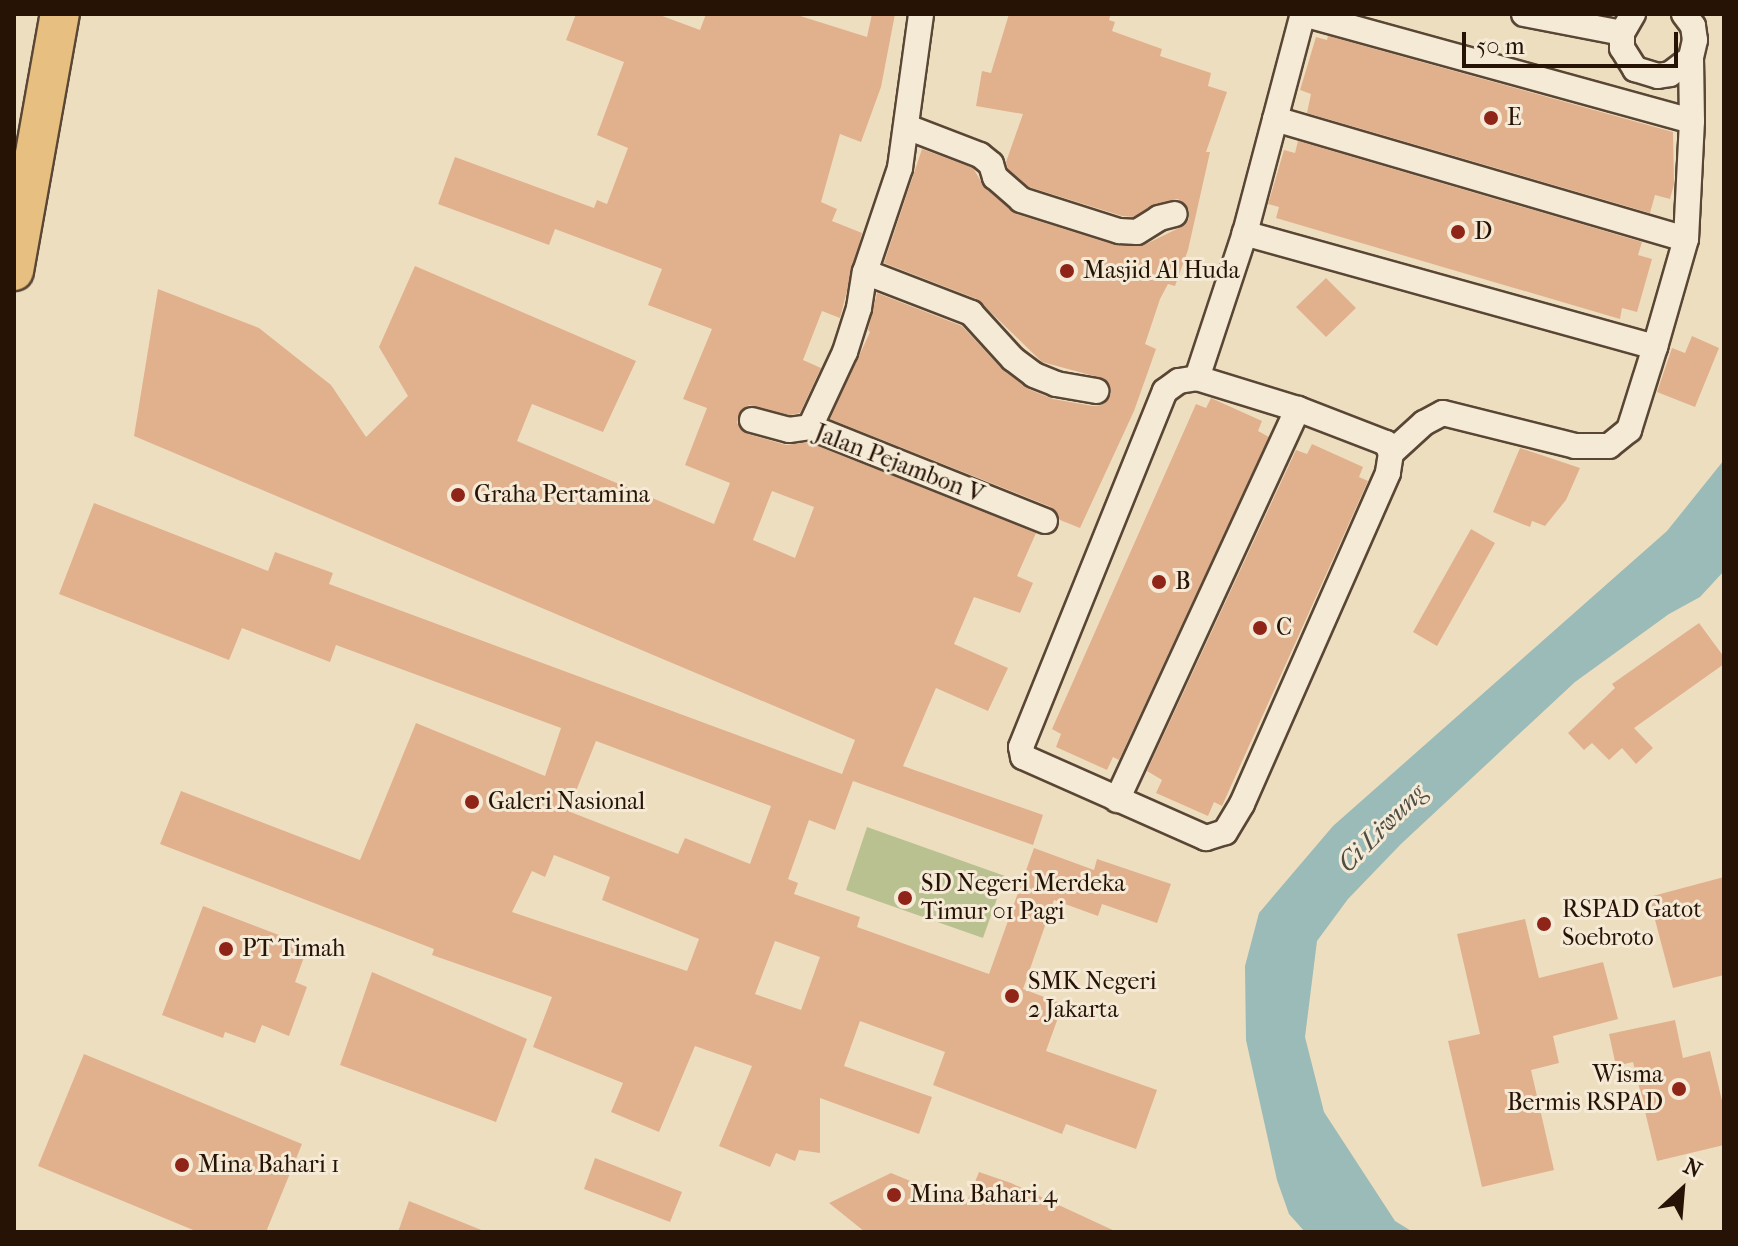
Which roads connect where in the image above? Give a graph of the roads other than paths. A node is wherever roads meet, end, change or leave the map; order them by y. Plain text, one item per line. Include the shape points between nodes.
1 (60, 14) edge
2 (921, 14) edge
3 (1524, 14) edge
4 (1684, 14) edge
5 (1627, 23) edge
6 (1691, 58) junction
7 (1275, 119) junction
8 (1692, 121) junction
9 (907, 127) junction
10 (1175, 214) dead end
11 (1245, 233) junction
12 (1686, 239) junction
13 (14, 271) edge
14 (865, 272) junction
15 (1655, 347) junction
16 (1197, 378) junction
17 (1096, 391) dead end
18 (1298, 409) junction
19 (752, 420) dead end
20 (810, 427) junction
21 (1391, 453) junction
22 (1045, 521) dead end
23 (1117, 800) junction

1 - 13 main road
2 - 9 street
3 - 5 street
4 - 6 street via 1693,26
5 - 6 street via 1626,59 1646,74 1670,74
6 - 8 street
7 - 8 street via 1303,14
7 - 11 street
7 - 12 street
8 - 12 street
9 - 10 street via 980,155 1021,200 1119,231 1137,232
9 - 14 street via 896,183
11 - 15 street
11 - 16 street
12 - 15 street
14 - 17 street via 971,313 1034,375
14 - 20 street via 845,352
15 - 21 street via 1629,430 1609,446 1575,446 1443,413
16 - 18 street
16 - 23 street via 1165,391 1021,747 1023,757
18 - 21 street via 1386,443
18 - 23 street
19 - 20 street, Jalan Pejambon V via 789,430
20 - 22 street, Jalan Pejambon V
21 - 23 street via 1388,473 1225,832 1206,838

